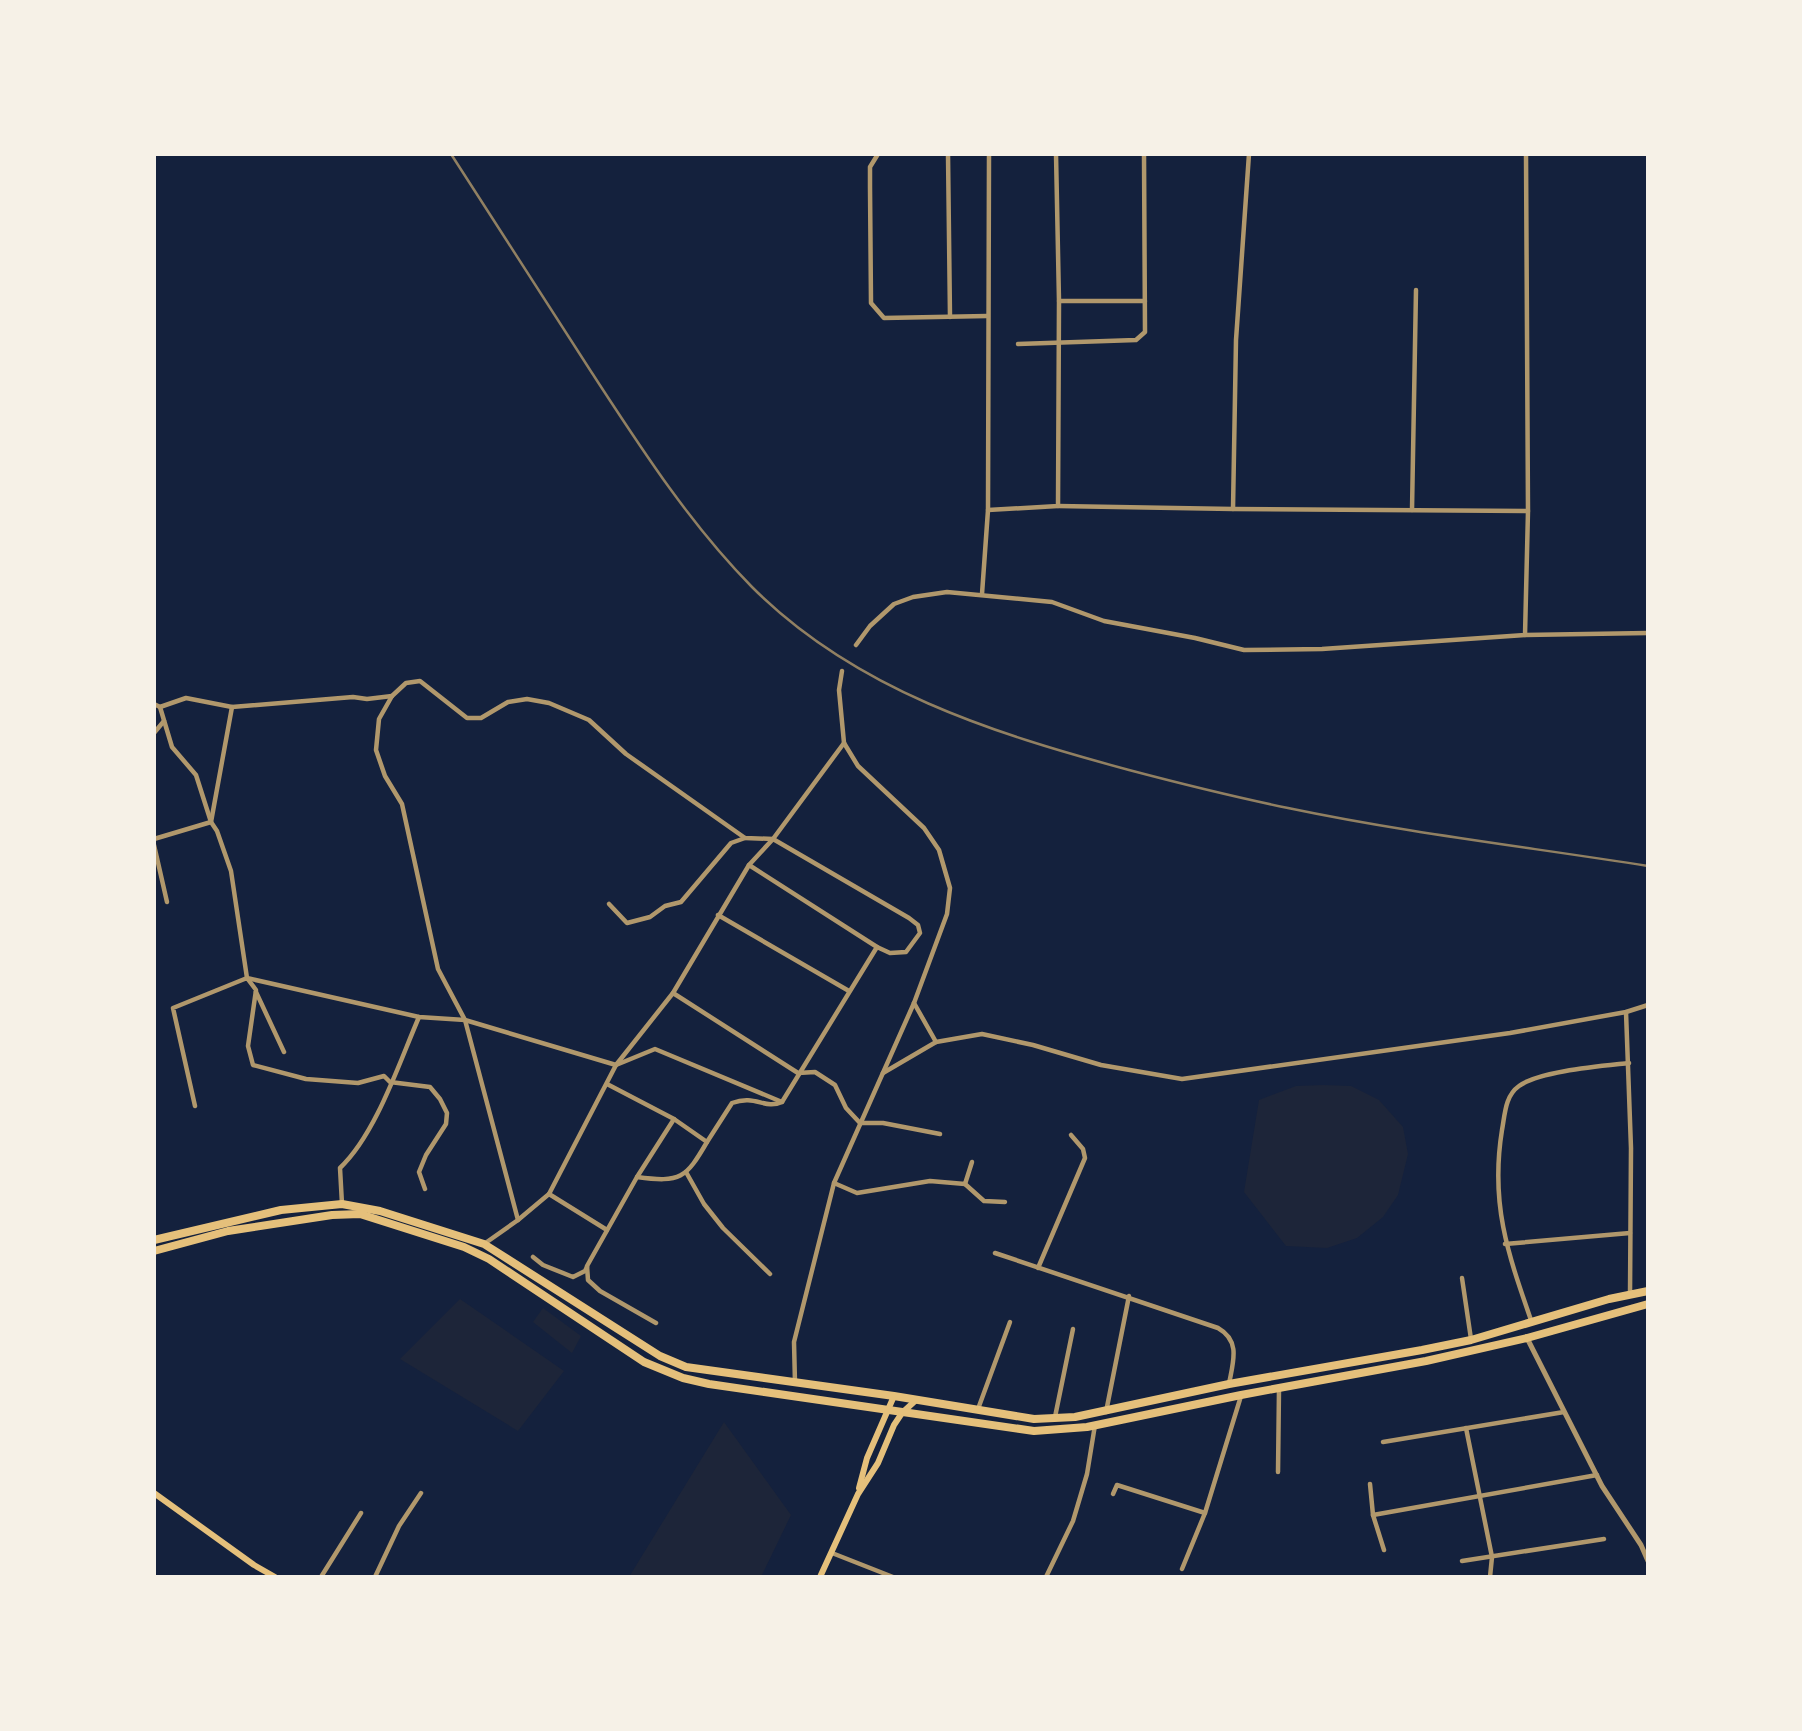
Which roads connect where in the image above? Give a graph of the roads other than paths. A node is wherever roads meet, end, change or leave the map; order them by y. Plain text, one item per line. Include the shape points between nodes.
1 (878, 154) edge
2 (948, 154) edge
3 (989, 154) edge
4 (1056, 154) edge
5 (1144, 154) edge
6 (1249, 154) edge
7 (1526, 154) edge
8 (1416, 290) dead end
9 (1059, 301) junction
10 (1145, 301) junction
11 (987, 316) junction
12 (950, 317) junction
13 (1058, 342) junction
14 (1018, 344) dead end
15 (1058, 506) junction
16 (1233, 509) junction
17 (988, 510) junction
18 (1412, 510) junction
19 (1528, 511) junction
20 (982, 594) junction
21 (1648, 633) edge
22 (1525, 635) junction
23 (856, 645) dead end
24 (842, 671) dead end
25 (392, 696) junction
26 (157, 705) edge
27 (232, 707) junction
28 (164, 720) junction
29 (154, 733) edge
30 (844, 743) junction
31 (211, 822) junction
32 (746, 838) junction
33 (154, 839) edge
34 (773, 839) junction
35 (154, 845) edge
36 (749, 865) junction
37 (167, 902) dead end
38 (609, 904) dead end
39 (718, 915) junction
40 (877, 947) junction
41 (247, 978) junction
42 (256, 991) junction
43 (849, 991) junction
44 (673, 993) junction
45 (914, 1003) junction
46 (1648, 1005) edge
47 (1626, 1012) junction
48 (419, 1017) junction
49 (465, 1020) junction
50 (936, 1042) junction
51 (285, 1052) dead end
52 (1629, 1063) junction
53 (616, 1065) junction
54 (798, 1073) junction
55 (883, 1074) junction
56 (390, 1082) junction
57 (607, 1084) junction
58 (782, 1102) junction
59 (195, 1106) dead end
60 (674, 1119) junction
61 (860, 1123) junction
62 (940, 1134) dead end
63 (1071, 1135) dead end
64 (708, 1142) junction
65 (972, 1163) dead end
66 (686, 1172) junction
67 (637, 1177) junction
68 (834, 1183) junction
69 (965, 1184) junction
70 (425, 1189) dead end
71 (549, 1195) junction
72 (1005, 1202) dead end
73 (342, 1204) junction
74 (518, 1220) junction
75 (607, 1230) junction
76 (1630, 1233) junction
77 (154, 1240) edge
78 (484, 1244) junction
79 (1505, 1244) junction
80 (154, 1251) edge
81 (995, 1253) dead end
82 (533, 1257) dead end
83 (587, 1266) junction
84 (1038, 1268) junction
85 (770, 1273) dead end
86 (1462, 1278) dead end
87 (1648, 1291) edge
88 (1630, 1295) junction
89 (1129, 1296) junction
90 (1648, 1304) edge
91 (1010, 1322) dead end
92 (656, 1323) dead end
93 (1532, 1323) junction
94 (1073, 1329) dead end
95 (1527, 1338) junction
96 (1471, 1340) junction
97 (796, 1384) junction
98 (1229, 1384) junction
99 (1279, 1388) junction
100 (1241, 1395) junction
101 (894, 1396) junction
102 (916, 1400) junction
103 (888, 1410) junction
104 (978, 1410) junction
105 (1106, 1412) junction
106 (1564, 1412) junction
107 (901, 1413) junction
108 (1055, 1418) junction
109 (1095, 1424) junction
110 (1466, 1428) junction
111 (1383, 1442) dead end
112 (1278, 1472) dead end
113 (1597, 1475) junction
114 (1370, 1484) dead end
115 (154, 1493) edge
116 (421, 1493) dead end
117 (858, 1494) junction
118 (1113, 1494) dead end
119 (1479, 1495) junction
120 (361, 1513) dead end
121 (1205, 1513) junction
122 (1373, 1515) junction
123 (1604, 1539) dead end
124 (1648, 1542) edge
125 (1641, 1545) junction
126 (1384, 1550) dead end
127 (831, 1552) junction
128 (1492, 1557) junction
129 (1462, 1561) dead end
130 (1648, 1561) edge
131 (254, 1565) junction
132 (1182, 1569) dead end
133 (264, 1577) edge
134 (275, 1577) edge
135 (321, 1577) edge
136 (375, 1577) edge
137 (820, 1577) edge
138 (893, 1577) edge
139 (1046, 1577) edge
140 (1490, 1577) edge

1 - 12 street via 870,167 871,303 884,318
2 - 12 street
3 - 11 street
4 - 9 street
5 - 10 street
6 - 16 street via 1236,340
7 - 19 street
8 - 18 street
9 - 10 street
9 - 13 street
10 - 13 street via 1145,332 1136,340
11 - 12 street
11 - 17 street
13 - 14 street
13 - 15 street
15 - 16 street
15 - 17 street
16 - 18 street
17 - 20 street
18 - 19 street
19 - 22 street
20 - 22 street via 1052,602 1104,621 1244,650
20 - 23 street via 947,592 894,604
21 - 22 street
24 - 30 street via 839,690
25 - 27 street
25 - 32 street via 406,683 420,681 467,718 481,718 508,702 549,703 589,720 626,754
25 - 49 street via 379,719 376,750 402,804 438,969
26 - 27 street via 186,698
26 - 28 street
27 - 31 street
28 - 29 street
28 - 31 street via 172,747 196,775
30 - 34 street
30 - 45 street via 858,766 924,828 939,850 950,888 947,914
31 - 33 street
31 - 41 street via 231,871
32 - 34 street
32 - 38 street via 731,843 681,902 650,917 627,923
34 - 36 street
34 - 40 street via 909,918 920,929 906,952 890,953
35 - 37 street
36 - 39 street
36 - 40 street
39 - 43 street
39 - 44 street
40 - 43 street
41 - 42 street
41 - 48 street
41 - 59 street via 173,1008
42 - 51 street
42 - 56 street via 248,1046 253,1065 306,1079 358,1083 384,1076
43 - 54 street
44 - 53 street
44 - 54 street
45 - 50 street
45 - 55 street
46 - 47 street
47 - 50 street via 1182,1079 1101,1065 982,1034
47 - 52 street
48 - 49 street
48 - 56 street
49 - 53 street
49 - 74 street
50 - 55 street
52 - 76 street
52 - 79 street via 1537,1078 1518,1086 1506,1103 1497,1159
53 - 57 street
53 - 58 street via 655,1049
54 - 58 street
54 - 61 street via 815,1072 835,1085
55 - 61 street
56 - 70 street via 430,1087 447,1113 446,1124 419,1172
56 - 73 street via 376,1118 340,1168
57 - 60 street
57 - 71 street
58 - 64 street via 770,1105 750,1098 732,1103
60 - 64 street
60 - 67 street
61 - 62 street
61 - 68 street
63 - 84 street via 1085,1158
64 - 66 street
65 - 69 street
66 - 67 street via 667,1180
66 - 85 street via 723,1228
67 - 75 street
68 - 69 street via 856,1193 930,1181
68 - 97 street via 794,1342
69 - 72 street via 984,1201
71 - 74 street
71 - 75 street
73 - 77 highway via 281,1210
73 - 78 highway via 380,1211
74 - 78 street
75 - 83 street
76 - 79 street
76 - 88 street
78 - 97 highway via 660,1356 687,1367
79 - 93 street
80 - 103 highway via 228,1231 360,1214 489,1259 645,1362 683,1378
81 - 84 street
82 - 83 street via 573,1278
83 - 92 street via 589,1280 600,1291
84 - 89 street
86 - 96 street
87 - 88 highway
88 - 93 highway
89 - 98 street via 1227,1333 1234,1347
89 - 105 street
90 - 95 highway
91 - 104 street
93 - 96 highway
94 - 108 street
95 - 99 highway
95 - 106 street
96 - 98 highway
97 - 101 highway
98 - 105 highway
99 - 100 highway
99 - 112 street
100 - 109 highway
100 - 121 street
101 - 102 highway
101 - 103 main road
102 - 104 highway
102 - 107 main road
103 - 107 highway
103 - 117 main road via 867,1458
104 - 108 highway
105 - 108 highway
106 - 110 street
106 - 113 street
107 - 109 highway via 1034,1431
107 - 117 main road
109 - 139 street via 1073,1521
110 - 111 street
110 - 119 street
113 - 119 street
113 - 125 street
114 - 122 street
115 - 131 main road
116 - 136 street via 398,1526
117 - 127 main road
118 - 121 street via 1117,1485
119 - 122 street
119 - 128 street
120 - 135 street
121 - 132 street
122 - 126 street
123 - 128 street
124 - 125 street
125 - 130 street
127 - 137 main road
127 - 138 street
128 - 129 street
128 - 140 street
131 - 133 street
131 - 134 main road

